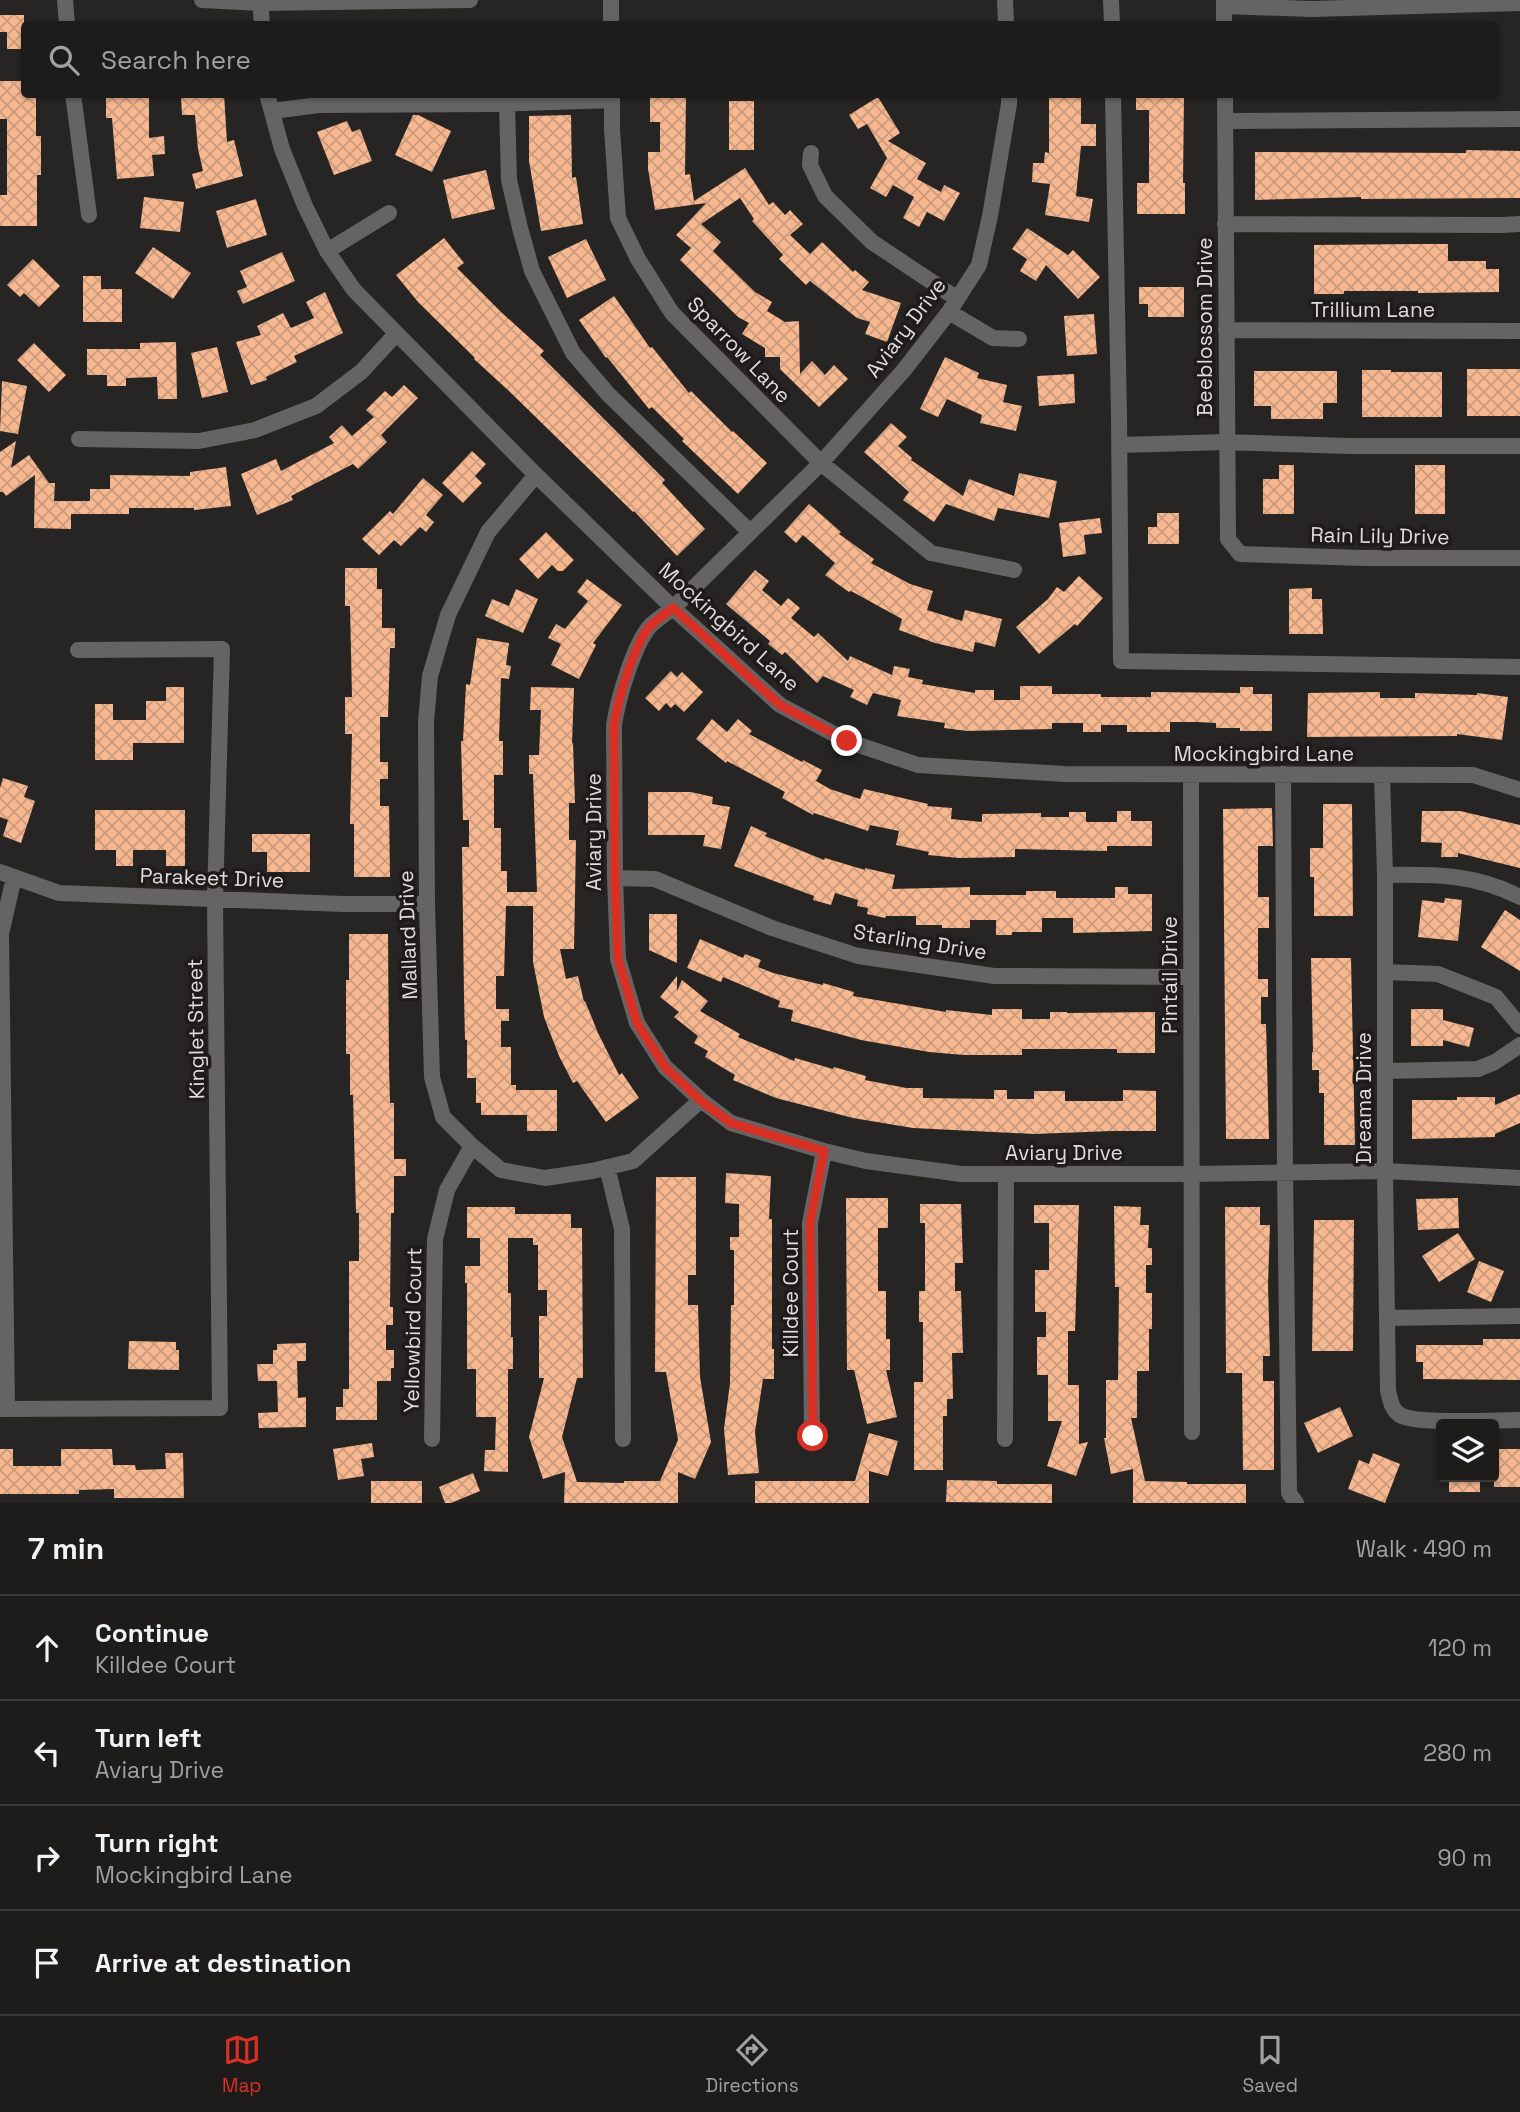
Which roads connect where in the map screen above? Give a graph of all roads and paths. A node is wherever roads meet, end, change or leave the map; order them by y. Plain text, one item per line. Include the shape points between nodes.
1 (65, 0) edge
2 (202, 0) edge
3 (470, 0) edge
4 (611, 0) edge
5 (1005, 0) edge
6 (1111, 0) edge
7 (260, 1) edge
8 (1224, 3) edge
9 (1520, 3) edge
10 (67, 21) edge
11 (262, 21) edge
12 (611, 21) edge
13 (1006, 21) edge
14 (1112, 21) edge
15 (1224, 21) edge
16 (74, 98) edge
17 (268, 98) edge
18 (597, 98) edge
19 (612, 98) edge
20 (1009, 98) edge
21 (1113, 98) edge
22 (1225, 98) edge
23 (507, 104) junction
24 (272, 111) junction
25 (1520, 119) edge
26 (1225, 121) junction
27 (811, 153) dead end
28 (389, 213) dead end
29 (89, 215) dead end
30 (1225, 224) junction
31 (1520, 224) edge
32 (327, 251) junction
33 (953, 305) junction
34 (1226, 330) junction
35 (1520, 331) edge
36 (396, 334) junction
37 (1019, 339) dead end
38 (79, 439) dead end
39 (1226, 442) junction
40 (1119, 445) junction
41 (1520, 446) edge
42 (821, 463) junction
43 (536, 475) junction
44 (750, 532) junction
45 (1240, 554) joint
46 (1520, 558) edge
47 (1014, 570) dead end
48 (673, 608) junction
49 (78, 650) dead end
50 (1520, 667) edge
51 (1283, 774) junction
52 (1191, 775) junction
53 (1382, 775) junction
54 (1520, 790) edge
55 (7, 875) edge
56 (1385, 875) junction
57 (615, 878) junction
58 (1520, 897) edge
59 (215, 899) junction
60 (426, 904) junction
61 (1385, 972) junction
62 (1191, 977) junction
63 (1520, 1027) edge
64 (1520, 1045) edge
65 (1385, 1071) junction
66 (701, 1101) junction
67 (472, 1146) junction
68 (824, 1151) junction
69 (607, 1167) junction
70 (1385, 1171) junction
71 (1285, 1172) junction
72 (1006, 1174) junction
73 (1191, 1174) junction
74 (1520, 1178) edge
75 (1520, 1316) edge
76 (1387, 1318) junction
77 (4, 1408) edge
78 (1520, 1420) edge
79 (1192, 1432) dead end
80 (813, 1436) dead end
81 (432, 1439) dead end
82 (623, 1439) dead end
83 (1005, 1439) dead end
84 (1296, 1503) edge

1 - 10 street
2 - 7 street
3 - 7 street
4 - 12 street
5 - 13 street
6 - 14 street
7 - 11 street
8 - 9 street via 1312,9
8 - 15 street
16 - 29 street
17 - 24 street, Mockingbird Lane
18 - 23 street
19 - 42 street, Sparrow Lane via 618,218 638,259 673,313
20 - 33 street, Aviary Drive via 979,265
21 - 40 street
22 - 26 street, Beeblossom Drive
23 - 24 street via 319,105
23 - 44 street via 509,180 520,228 532,271 573,353 608,394
24 - 32 street, Mockingbird Lane via 282,149
25 - 26 street
26 - 30 street, Beeblossom Drive
27 - 33 street via 810,165 834,205 872,243
28 - 32 street
30 - 31 street
30 - 34 street, Beeblossom Drive
32 - 36 street, Mockingbird Lane via 354,290
33 - 37 street via 993,338
33 - 42 street, Aviary Drive via 904,370
34 - 35 street, Trillium Lane
34 - 39 street, Beeblossom Drive
36 - 38 street via 360,372 316,406 255,430 199,441
36 - 43 street, Mockingbird Lane
39 - 40 street
39 - 41 street
39 - 45 street, Beeblossom Drive via 1228,539
40 - 50 street via 1121,661
42 - 44 street, Aviary Drive
42 - 47 street, Sparrow Lane via 931,553
43 - 48 street, Mockingbird Lane
43 - 60 street, Mallard Drive via 488,532 448,615 429,676
44 - 48 street, Aviary Drive
45 - 46 street, Rain Lily Drive
48 - 52 street, Mockingbird Lane via 780,705 847,741 918,765 1064,774
48 - 57 street, Aviary Drive via 650,626 618,702 614,725
49 - 59 street, Kinglet Street via 222,649
51 - 52 street, Mockingbird Lane
51 - 53 street, Mockingbird Lane
51 - 71 street
52 - 62 street, Pintail Drive
53 - 54 street, Mockingbird Lane via 1473,775
53 - 56 street, Dreama Drive
55 - 59 street, Parakeet Drive via 59,893
55 - 77 street via 1,934
56 - 58 street via 1458,876
56 - 61 street, Dreama Drive
57 - 62 street, Starling Drive via 655,879 772,928 858,956 993,976
57 - 66 street, Aviary Drive via 618,959 637,1023 665,1067
59 - 60 street, Parakeet Drive
59 - 77 street, Kinglet Street via 220,1408
60 - 67 street, Mallard Drive via 432,1077 443,1118
61 - 63 street via 1438,974 1496,997
61 - 65 street, Dreama Drive
62 - 73 street, Pintail Drive
64 - 65 street via 1478,1069
65 - 70 street, Dreama Drive
66 - 68 street, Aviary Drive via 731,1123
66 - 69 street, Mallard Drive via 632,1161
67 - 69 street, Mallard Drive via 501,1170 545,1178
67 - 81 street, Yellowbird Court via 447,1190 435,1239
68 - 72 street, Aviary Drive via 961,1174
68 - 80 street, Killdee Court via 810,1223
69 - 82 street via 622,1228
70 - 71 street, Aviary Drive
70 - 74 street, Aviary Drive
70 - 76 street, Dreama Drive
71 - 73 street, Aviary Drive
71 - 84 street via 1289,1493
72 - 73 street, Aviary Drive
72 - 83 street
73 - 79 street, Pintail Drive
75 - 76 street
76 - 78 street, Dreama Drive via 1388,1391 1392,1407 1402,1416

